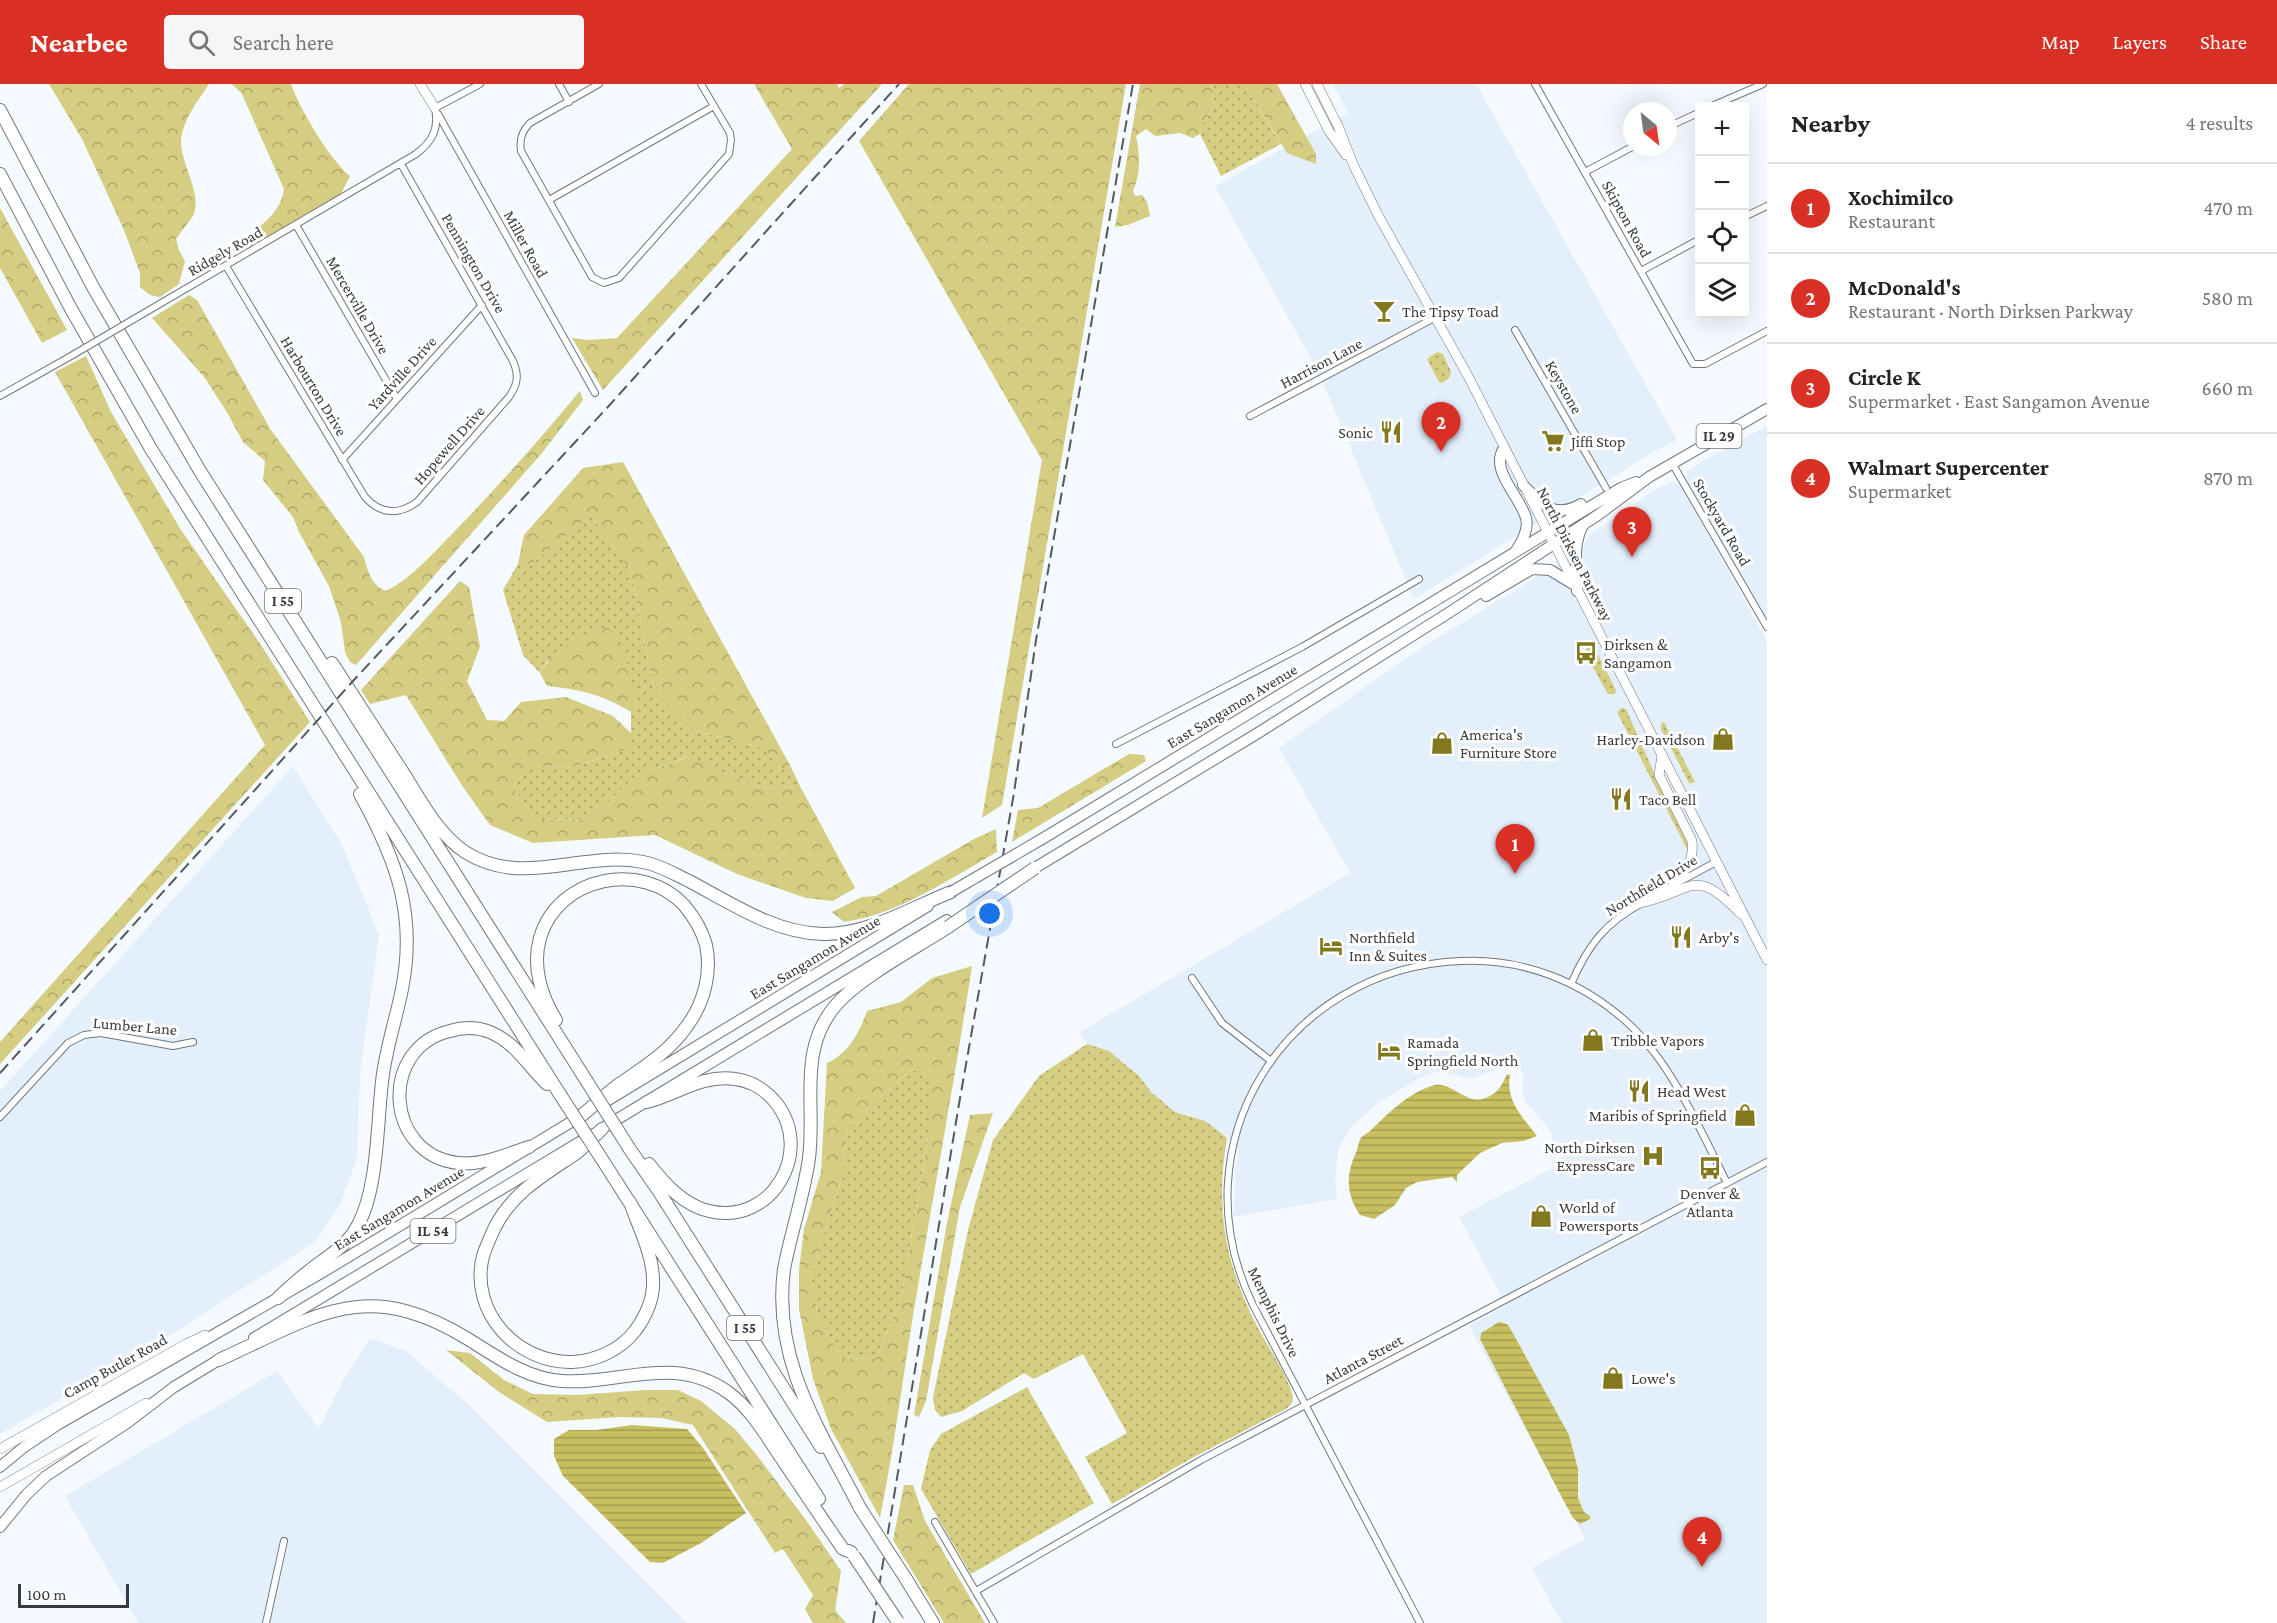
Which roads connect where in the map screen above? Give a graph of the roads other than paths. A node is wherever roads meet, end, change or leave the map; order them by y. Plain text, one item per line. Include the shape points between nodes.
1 (420, 84) edge
2 (480, 84) edge
3 (559, 84) edge
4 (599, 84) edge
5 (701, 84) edge
6 (1305, 84) edge
7 (1317, 84) edge
8 (1535, 84) edge
9 (1763, 84) edge
10 (569, 102) junction
11 (1721, 102) edge
12 (714, 106) junction
13 (435, 108) junction
14 (0, 110) edge
15 (1695, 114) edge
16 (1677, 124) edge
17 (1623, 152) edge
18 (401, 164) junction
19 (1353, 164) junction
20 (1585, 172) junction
21 (0, 174) edge
22 (549, 200) junction
23 (1767, 206) edge
24 (1749, 215) edge
25 (296, 225) junction
26 (1695, 242) edge
27 (226, 266) junction
28 (1641, 271) junction
29 (483, 305) junction
30 (1436, 317) junction
31 (1515, 330) dead end
32 (1767, 331) edge
33 (518, 379) joint
34 (595, 393) dead end
35 (0, 396) edge
36 (397, 399) junction
37 (1767, 409) edge
38 (1250, 416) dead end
39 (1504, 448) junction
40 (342, 460) junction
41 (1672, 463) junction
42 (1649, 477) junction
43 (1523, 485) junction
44 (1621, 488) junction
45 (1606, 489) junction
46 (387, 511) joint
47 (1583, 525) junction
48 (1546, 533) junction
49 (1552, 544) junction
50 (1515, 552) junction
51 (1419, 579) dead end
52 (1575, 587) junction
53 (1450, 612) junction
54 (294, 618) junction
55 (1767, 627) edge
56 (329, 731) junction
57 (1116, 744) dead end
58 (1662, 755) junction
59 (1716, 862) junction
60 (1036, 867) joint
61 (1673, 885) junction
62 (951, 892) junction
63 (1640, 903) junction
64 (1748, 922) junction
65 (948, 924) junction
66 (1767, 960) edge
67 (1192, 978) dead end
68 (1571, 984) junction
69 (193, 1042) dead end
70 (573, 1059) junction
71 (1271, 1061) junction
72 (561, 1096) junction
73 (647, 1102) junction
74 (0, 1117) edge
75 (580, 1117) junction
76 (602, 1129) junction
77 (529, 1147) junction
78 (631, 1147) junction
79 (1767, 1162) edge
80 (1727, 1183) junction
81 (630, 1202) junction
82 (278, 1298) junction
83 (248, 1316) junction
84 (219, 1360) junction
85 (174, 1387) junction
86 (1305, 1405) junction
87 (0, 1449) edge
88 (0, 1467) edge
89 (0, 1488) edge
90 (860, 1508) junction
91 (935, 1522) dead end
92 (0, 1527) edge
93 (284, 1541) dead end
94 (852, 1554) junction
95 (976, 1591) junction
96 (266, 1623) edge
97 (898, 1623) edge
98 (933, 1623) edge
99 (994, 1623) edge
100 (1420, 1623) edge

1 - 13 main road
2 - 13 street
3 - 10 street
4 - 10 street
5 - 12 street
6 - 19 main road, North Dirksen Parkway via 1329,131
7 - 19 main road, North Dirksen Parkway
8 - 20 street, Skipton Road
9 - 11 street
10 - 22 street via 530,123 518,136 521,151
12 - 22 street
12 - 22 street via 730,133 729,154 619,278 604,287 592,277
13 - 18 street, Ridgely Road via 437,127 432,139
13 - 34 street, Miller Road
14 - 54 highway, I 55 via 135,363
15 - 16 street
17 - 20 street
18 - 25 street, Ridgely Road
18 - 29 street, Pennington Drive
19 - 30 main road, North Dirksen Parkway
20 - 28 street, Skipton Road
21 - 56 highway, I 55 via 117,390
23 - 24 street
25 - 27 street, Ridgely Road
25 - 36 street, Mercerville Drive
26 - 28 street
27 - 35 street, Ridgely Road, bridge
27 - 40 street, Harbourton Drive
28 - 32 street, Skipton Road via 1693,364 1705,364
29 - 33 street, Pennington Drive via 513,361
29 - 36 street, Yardville Drive
30 - 38 street, Harrison Lane
30 - 39 main road, North Dirksen Parkway
31 - 45 street, Keystone
33 - 46 street, Hopewell Drive via 509,398 417,502 398,512
36 - 40 street, Yardville Drive
37 - 41 main road, East Sangamon Avenue / IL 29
39 - 43 main road, North Dirksen Parkway
39 - 50 main road via 1500,466 1526,518 1525,535
40 - 46 street, Harbourton Drive via 370,503
41 - 42 main road, East Sangamon Avenue / IL 29
41 - 55 street, Stockyard Road
42 - 44 main road, East Sangamon Avenue / IL 29
42 - 47 main road, East Sangamon Avenue / IL 29
43 - 45 main road via 1543,504 1563,511
43 - 48 main road, North Dirksen Parkway
44 - 45 main road
44 - 48 main road, East Sangamon Avenue / IL 29
47 - 49 main road, East Sangamon Avenue / IL 29
47 - 52 main road via 1575,549
48 - 49 main road, North Dirksen Parkway
48 - 50 main road, East Sangamon Avenue
49 - 52 main road, North Dirksen Parkway
49 - 53 main road, East Sangamon Avenue
50 - 62 main road, East Sangamon Avenue, bridge
51 - 57 street via 1302,647
52 - 53 main road via 1550,570 1532,568 1476,602
52 - 58 main road, North Dirksen Parkway
53 - 60 main road, East Sangamon Avenue
54 - 62 highway via 315,638 441,830 478,858 522,870 609,860 642,862 669,870 767,922 805,933 832,934 866,927
54 - 70 highway, I 55
56 - 72 highway, I 55
56 - 82 highway via 396,868 405,915 405,965 382,1078 374,1161 363,1214 355,1231 339,1249
58 - 59 main road, North Dirksen Parkway
58 - 61 main road via 1659,775 1692,841 1688,866
59 - 61 street, Northfield Drive
59 - 64 main road, North Dirksen Parkway
60 - 65 highway, bridge
61 - 63 street, Northfield Drive
62 - 75 main road, East Sangamon Avenue
63 - 64 main road via 1688,886 1703,885 1719,893
63 - 68 street, Northfield Drive via 1601,932
64 - 66 main road, North Dirksen Parkway
65 - 73 main road
65 - 90 highway via 836,1004 817,1036 810,1067 810,1145 784,1269 785,1335 803,1397
67 - 71 street via 1221,1023
68 - 71 street via 1531,969 1488,961 1441,962 1396,970 1326,1005 1297,1030
68 - 80 street via 1622,1019 1660,1060
69 - 74 street, Lumber Lane via 173,1046 101,1033 84,1035 68,1044
70 - 75 highway via 567,1037 540,984 536,962 542,930 562,903 597,882 626,879 662,888 689,911 701,931 709,966 704,992 694,1017 662,1054
70 - 78 highway, I 55, bridge
71 - 86 street, Memphis Drive via 1247,1103 1235,1140 1227,1195 1230,1230 1245,1289
72 - 77 highway via 517,1049 479,1029 457,1029 436,1035 407,1063 400,1083 400,1112 409,1133 427,1151 446,1161 469,1164
72 - 81 highway, I 55, bridge
73 - 76 main road, IL 54
73 - 78 highway via 703,1081 735,1079 752,1084 776,1102 787,1121 792,1144 788,1167 778,1186 762,1201 742,1210 710,1212 676,1193
75 - 77 main road, East Sangamon Avenue / IL 54
76 - 81 highway via 515,1199 488,1242 482,1269 483,1291 495,1322 513,1343 550,1361 581,1362 610,1352 629,1338 645,1315 654,1282
76 - 84 main road, IL 54
77 - 82 main road, East Sangamon Avenue / IL 54
78 - 90 highway, I 55
79 - 80 street, Atlanta Street
80 - 86 street, Atlanta Street
81 - 94 highway, I 55
82 - 83 main road, East Sangamon Avenue / IL 54
83 - 87 main road, Camp Butler Road via 186,1344
83 - 88 main road, East Sangamon Avenue / IL 54 via 57,1425
84 - 85 main road, IL 54
84 - 94 highway via 330,1311 368,1305 420,1315 509,1364 543,1378 576,1381 653,1372 694,1375 729,1393 752,1415 843,1550
85 - 89 main road
85 - 92 main road, IL 54 via 46,1476
86 - 95 street, Atlanta Street via 1192,1465
86 - 100 street, Memphis Drive
90 - 98 highway, I 55, bridge
91 - 95 street
93 - 96 street
94 - 97 highway, I 55, bridge
95 - 99 street

